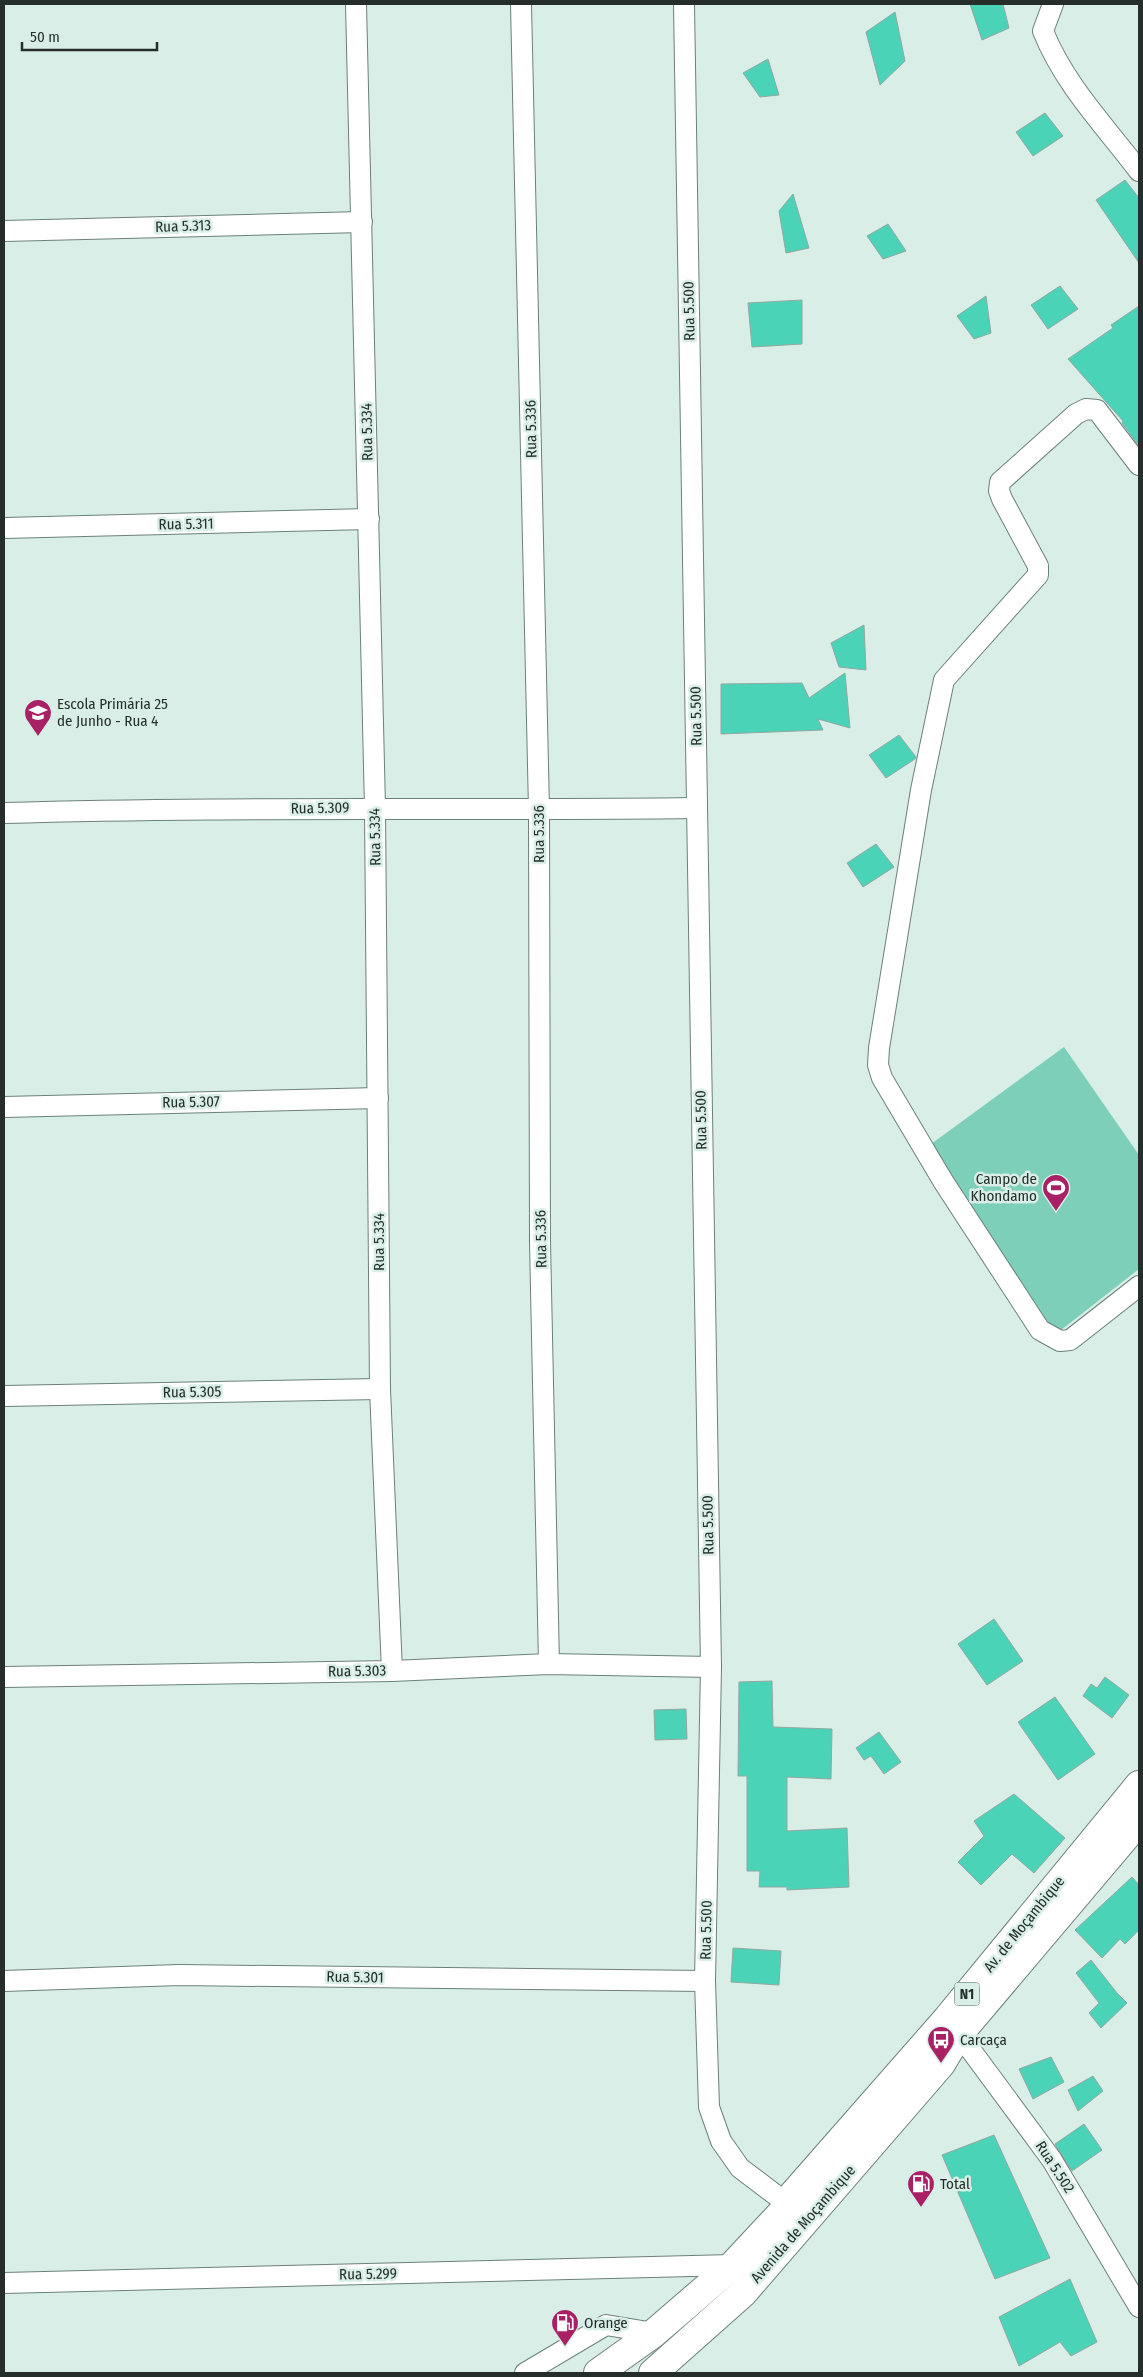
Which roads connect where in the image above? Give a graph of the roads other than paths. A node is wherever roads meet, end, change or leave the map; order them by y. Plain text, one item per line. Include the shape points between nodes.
1 (356, 4) edge
2 (521, 4) edge
3 (684, 4) edge
4 (1053, 4) edge
5 (1139, 171) edge
6 (362, 222) junction
7 (4, 231) edge
8 (1139, 466) edge
9 (368, 519) junction
10 (4, 528) edge
11 (375, 808) junction
12 (697, 808) junction
13 (539, 810) junction
14 (4, 813) edge
15 (378, 1098) junction
16 (4, 1107) edge
17 (1139, 1286) edge
18 (380, 1389) junction
19 (4, 1396) edge
20 (549, 1664) junction
21 (711, 1667) junction
22 (392, 1671) junction
23 (4, 1677) edge
24 (1139, 1785) edge
25 (1137, 1830) edge
26 (4, 1981) edge
27 (705, 1981) junction
28 (960, 2034) junction
29 (941, 2064) joint
30 (789, 2202) junction
31 (733, 2265) junction
32 (4, 2283) edge
33 (1139, 2307) edge
34 (654, 2333) junction
35 (525, 2373) edge
36 (598, 2373) edge
37 (655, 2373) edge

1 - 6 street, Rua 5.334
2 - 13 street, Rua 5.336
3 - 12 street, Rua 5.500
4 - 5 street via 1043,30 1053,54 1065,75
6 - 7 street, Rua 5.313
6 - 9 street, Rua 5.334
8 - 17 street via 1098,410 1086,409 1076,414 1000,482 1002,499 1038,566 1038,575 944,680 921,790 878,1065 882,1078 943,1181 1040,1330 1060,1341 1070,1340
9 - 10 street, Rua 5.311
9 - 11 street, Rua 5.334
11 - 13 street, Rua 5.309
11 - 14 street, Rua 5.309
11 - 15 street, Rua 5.334
12 - 13 street, Rua 5.309
12 - 21 street, Rua 5.500
13 - 20 street, Rua 5.336 via 540,1242
15 - 16 street, Rua 5.307
15 - 18 street, Rua 5.334
18 - 19 street, Rua 5.305
18 - 22 street, Rua 5.334
20 - 21 street, Rua 5.303
20 - 22 street, Rua 5.303
21 - 27 street, Rua 5.500
22 - 23 street, Rua 5.303
24 - 30 highway, Av. de Moçambique / N1 via 947,2019
25 - 28 highway, Av. de Moçambique / N1
26 - 27 street, Rua 5.301 via 179,1975
27 - 30 street, Rua 5.500 via 709,2107 721,2141 740,2168
28 - 29 highway, Av. de Moçambique / N1
28 - 33 street, Rua 5.502 via 1052,2160
29 - 37 highway, Avenida de Moçambique / N1 via 743,2293
30 - 31 highway, Avenida de Moçambique / N1
31 - 32 street, Rua 5.299
31 - 34 highway, Avenida de Moçambique / N1
34 - 35 street via 606,2325
34 - 36 highway, Avenida de Moçambique / N1

